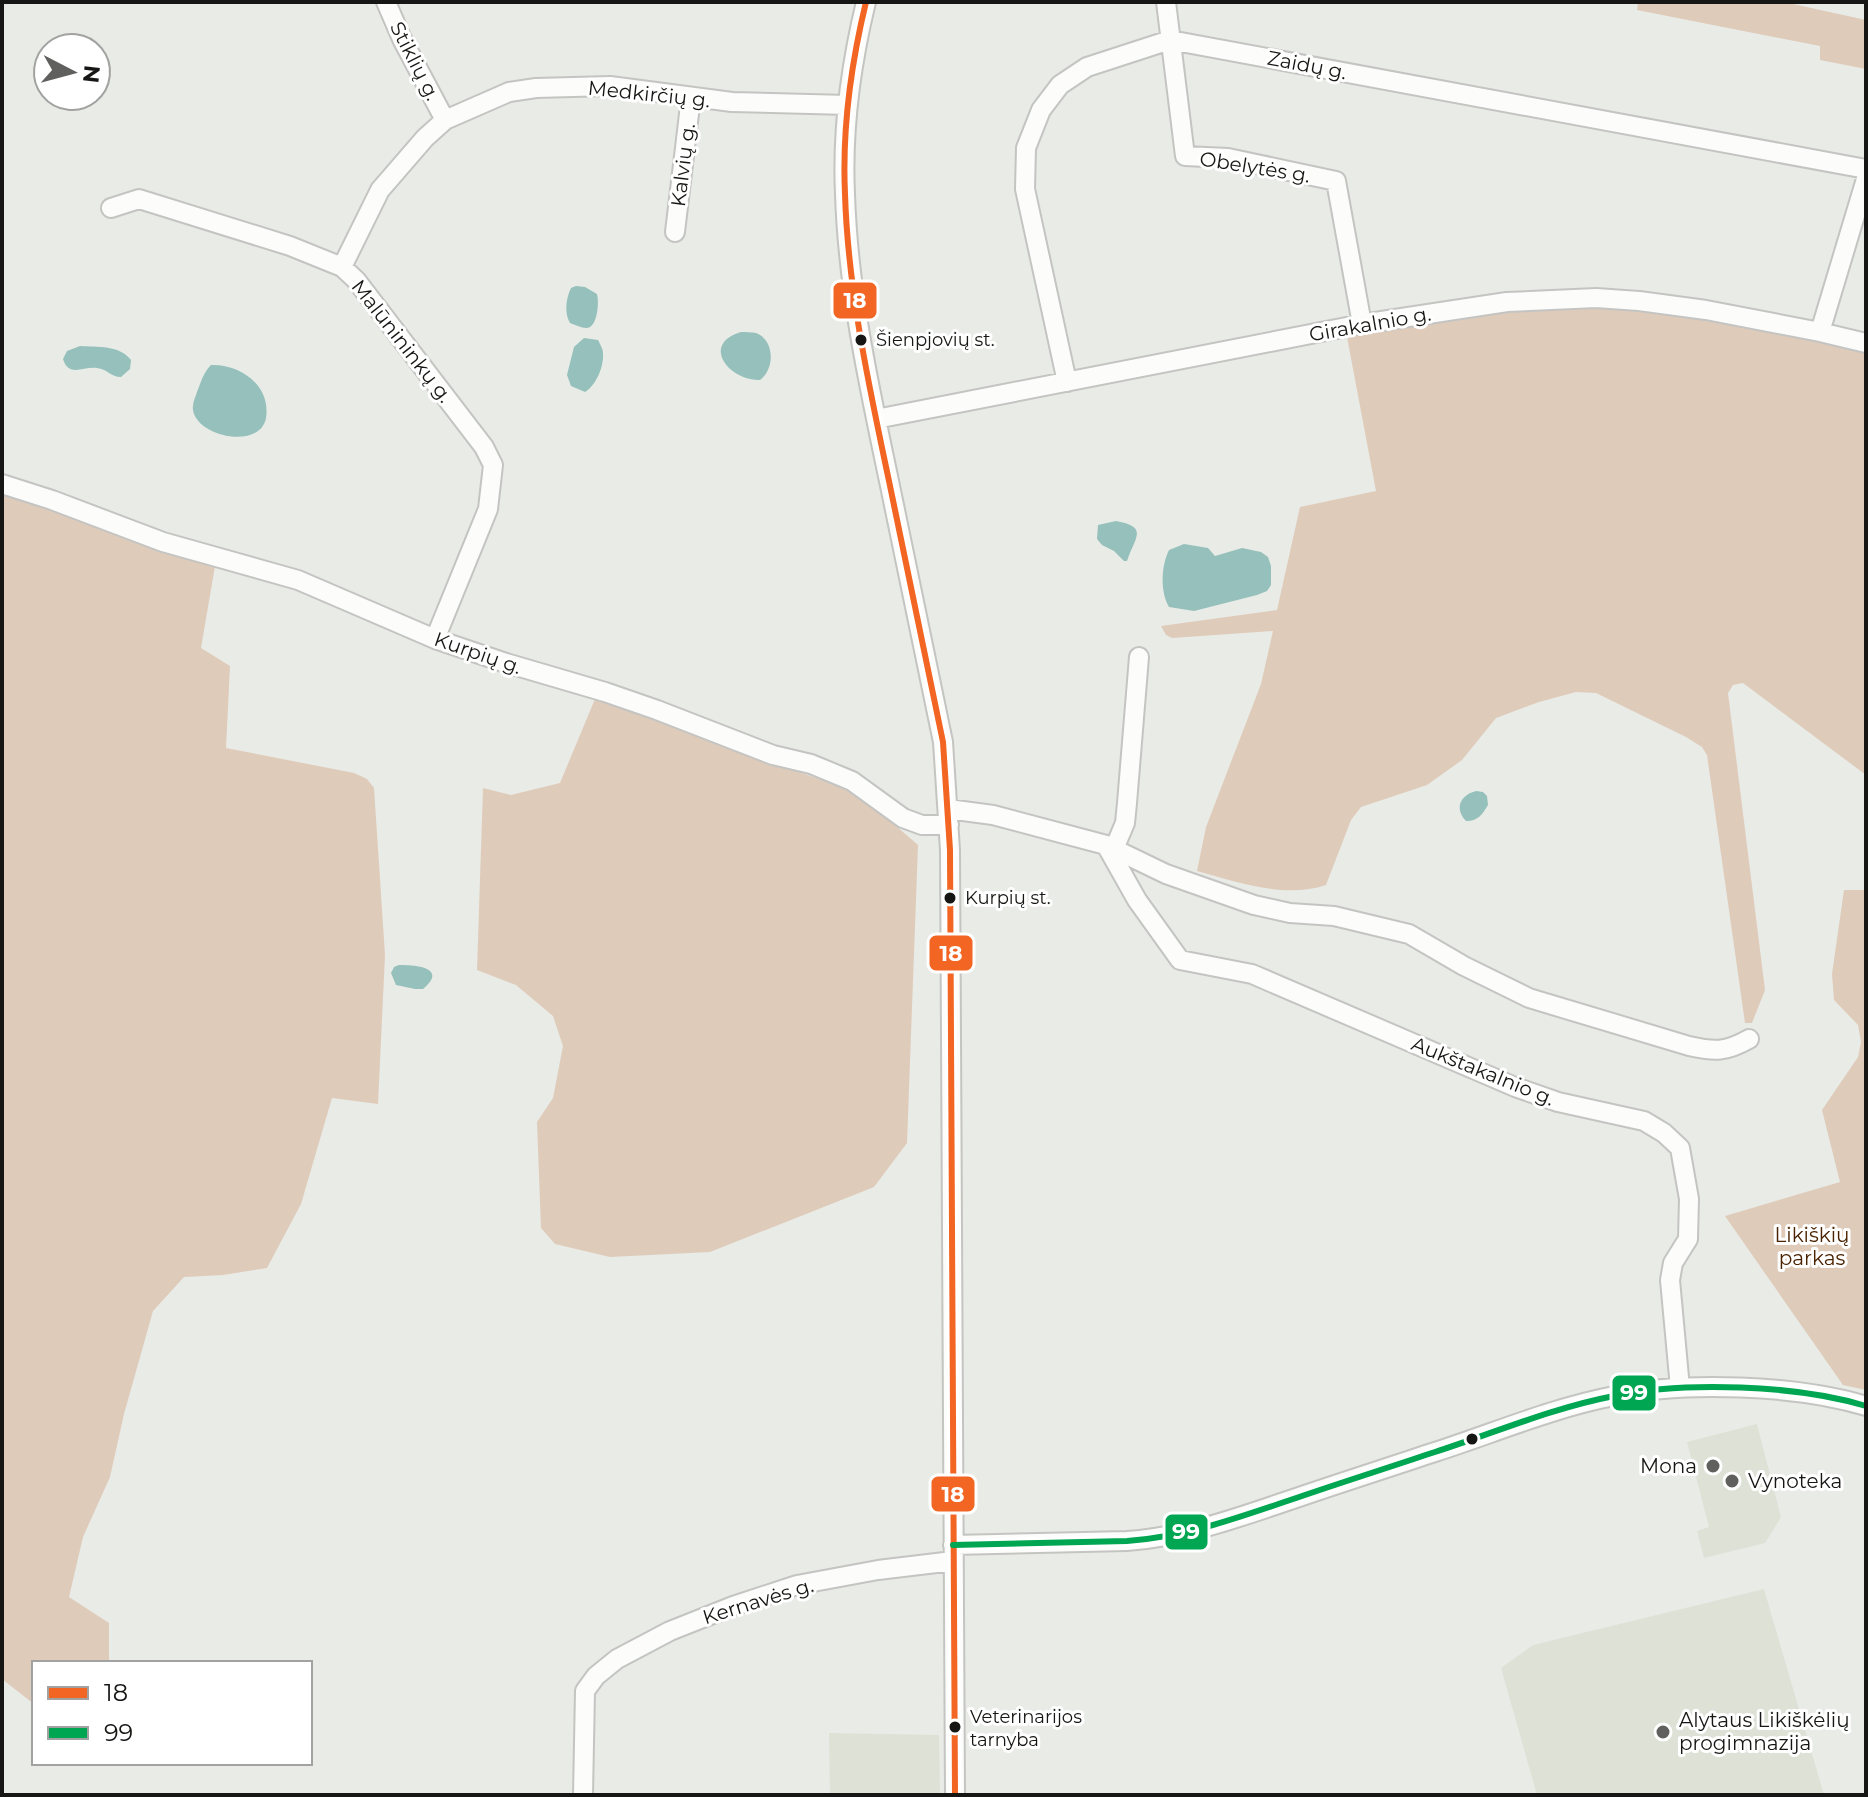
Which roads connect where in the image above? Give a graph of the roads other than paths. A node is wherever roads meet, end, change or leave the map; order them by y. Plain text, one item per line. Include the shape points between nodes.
1 (386, 2) edge
2 (866, 2) edge
3 (1166, 2) edge
4 (1170, 40) junction
5 (691, 97) junction
6 (848, 105) junction
7 (445, 120) junction
8 (1866, 169) edge
9 (1866, 179) edge
10 (111, 208) dead end
11 (675, 232) dead end
12 (342, 267) junction
13 (1362, 324) junction
14 (1820, 332) junction
15 (1866, 343) edge
16 (1067, 382) junction
17 (876, 419) junction
18 (2, 484) edge
19 (435, 639) junction
20 (1139, 657) dead end
21 (949, 817) junction
22 (1110, 847) junction
23 (1749, 1039) dead end
24 (1680, 1388) junction
25 (1866, 1406) edge
26 (953, 1553) junction
27 (583, 1795) edge
28 (955, 1795) edge

1 - 7 street, Stiklių g.
2 - 6 street
3 - 4 street, Obelytės g.
4 - 8 street, Zaidų g.
4 - 13 street, Obelytės g. via 1185,156 1228,158 1336,181
4 - 16 street, Zaidų g. via 1087,67 1060,85 1041,110 1026,148 1025,189
5 - 6 street, Medkirčių g.
5 - 7 street, Medkirčių g. via 610,86 536,88 509,92
5 - 11 street, Kalvių g.
6 - 17 street via 845,193 850,262
7 - 12 street, Medkirčių g. via 380,190
9 - 14 street
10 - 12 street, Malūnininkų g. via 139,199
12 - 19 street, Malūnininkų g. via 434,380 493,465 488,509
13 - 14 street, Girakalnio g. via 1507,302 1596,298 1706,310
13 - 16 street, Girakalnio g.
14 - 15 street, Girakalnio g.
16 - 17 street, Girakalnio g.
17 - 21 street via 943,742
18 - 19 street, Kurpių g. via 163,542 298,580
19 - 21 street, Kurpių g. via 811,764 852,781 903,818 922,825
20 - 22 street via 1125,823
21 - 22 street via 993,815
21 - 26 street
22 - 23 street via 1166,874 1254,905 1409,934 1529,998 1660,1038 1712,1051 1732,1049
22 - 24 street, Aukštakalnio g. via 1137,900 1180,960 1252,974 1515,1087 1644,1121 1680,1148 1689,1199 1688,1239 1673,1263 1670,1280
24 - 25 street, Kernavės g. via 1803,1393
24 - 26 street, Kernavės g. via 1615,1396 1543,1414 1179,1534
26 - 27 street, Kernavės g. via 797,1585 670,1631 617,1659 585,1691
26 - 28 street

